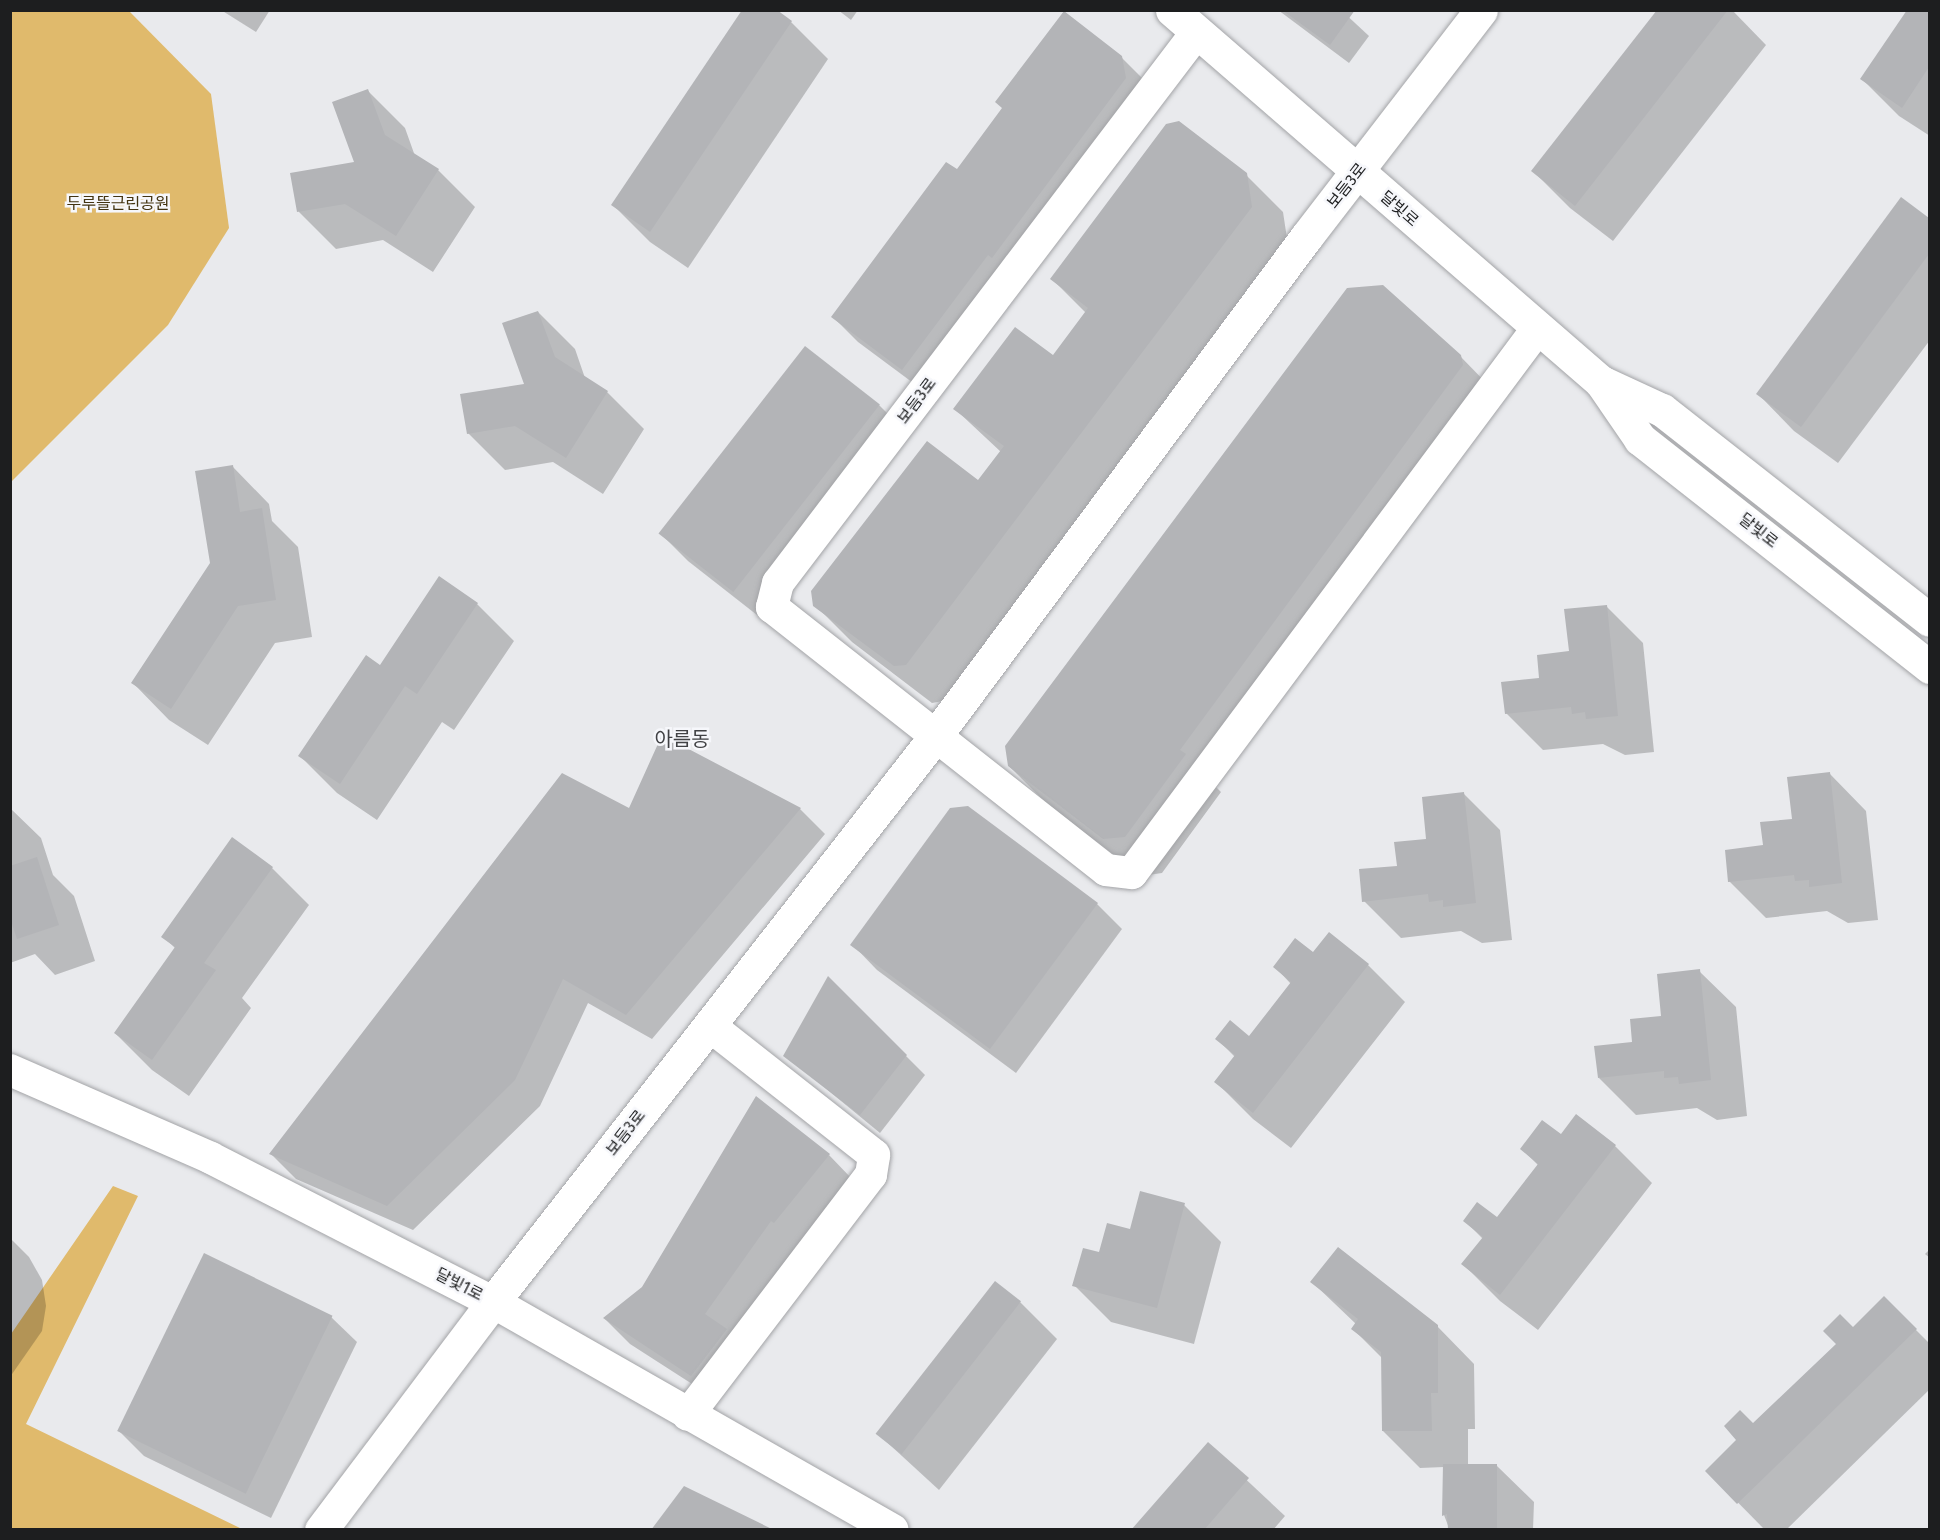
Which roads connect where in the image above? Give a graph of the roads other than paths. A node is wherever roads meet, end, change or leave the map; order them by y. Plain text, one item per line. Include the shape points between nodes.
1 (1172, 10) edge
2 (1481, 10) edge
3 (1197, 32) junction
4 (1358, 173) junction
5 (1538, 328) junction
6 (1601, 382) junction
7 (1929, 620) edge
8 (1929, 667) edge
9 (934, 738) junction
10 (710, 1026) junction
11 (10, 1070) edge
12 (493, 1302) junction
13 (688, 1415) junction
14 (321, 1530) edge
15 (893, 1530) edge

1 - 3 street, 달빛로
2 - 4 street, 보듬3로
3 - 4 street, 달빛로
3 - 9 street, 보듬3로 via 778,583 772,607
4 - 5 street, 달빛로
4 - 9 street, 보듬3로
5 - 6 street, 달빛로
5 - 9 street via 1132,873 1106,870
6 - 7 street, 달빛로 via 1662,410
6 - 8 street, 달빛로 via 1640,439
9 - 10 street, 보듬3로
10 - 12 street, 보듬3로
10 - 13 street via 874,1155 872,1175
11 - 12 street, 달빛1로 via 211,1158
12 - 13 street, 달빛1로
12 - 14 street, 보듬3로
13 - 15 street, 달빛1로

